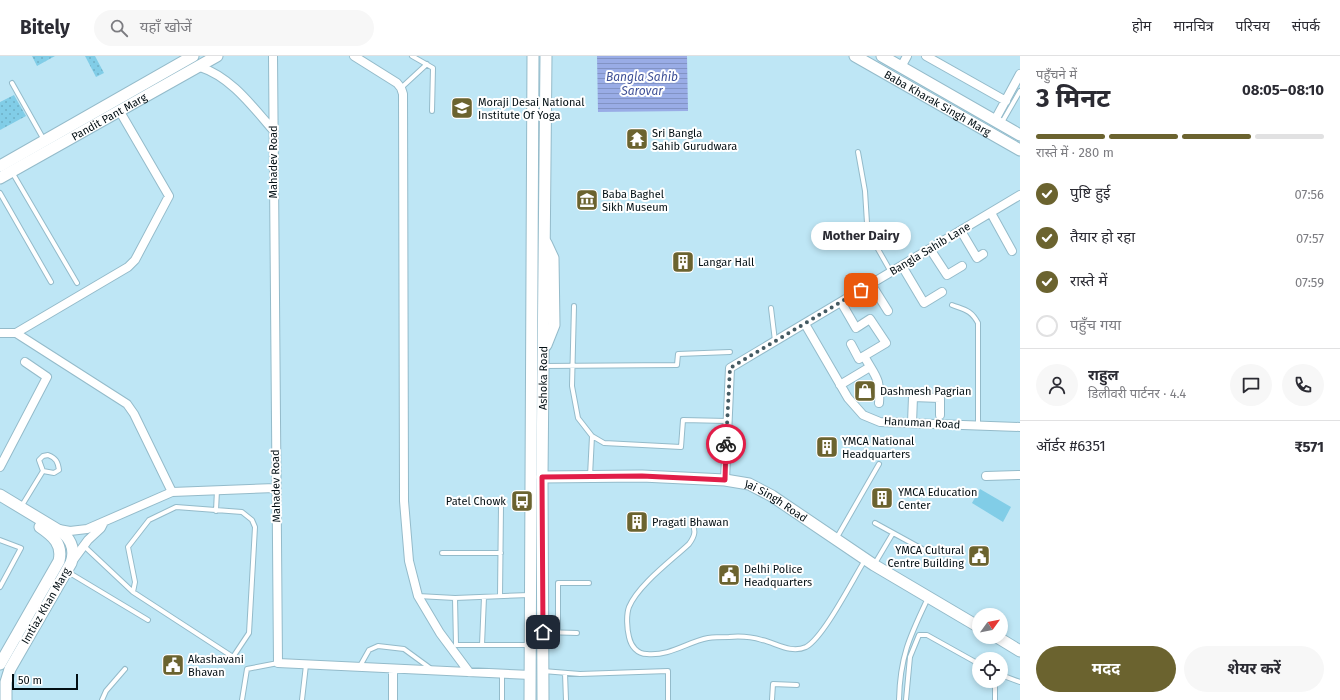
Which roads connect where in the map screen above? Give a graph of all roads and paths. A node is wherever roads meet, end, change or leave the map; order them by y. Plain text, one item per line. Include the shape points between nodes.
1 (193, 56) edge
2 (217, 56) edge
3 (273, 56) edge
4 (354, 56) edge
5 (412, 56) edge
6 (533, 56) edge
7 (546, 56) edge
8 (855, 56) edge
9 (882, 56) edge
10 (907, 56) edge
11 (926, 56) edge
12 (427, 64) junction
13 (200, 66) junction
14 (901, 67) junction
15 (1020, 74) edge
16 (12, 83) dead end
17 (401, 88) junction
18 (1020, 91) edge
19 (1006, 101) junction
20 (119, 110) junction
21 (432, 111) dead end
22 (998, 122) junction
23 (273, 130) junction
24 (1020, 134) edge
25 (44, 140) junction
26 (1020, 150) edge
27 (858, 152) dead end
28 (0, 166) edge
29 (12, 172) junction
30 (0, 178) edge
31 (0, 194) edge
32 (1020, 195) edge
33 (991, 213) junction
34 (961, 231) junction
35 (930, 249) junction
36 (1012, 251) dead end
37 (983, 254) dead end
38 (902, 266) junction
39 (962, 266) dead end
40 (891, 272) junction
41 (51, 282) dead end
42 (77, 283) dead end
43 (871, 284) junction
44 (942, 292) dead end
45 (841, 302) junction
46 (952, 305) dead end
47 (574, 306) dead end
48 (771, 308) dead end
49 (888, 311) dead end
50 (805, 324) junction
51 (0, 332) edge
52 (16, 333) junction
53 (775, 341) junction
54 (851, 344) dead end
55 (730, 352) dead end
56 (864, 356) junction
57 (25, 362) dead end
58 (544, 366) junction
59 (572, 366) junction
60 (870, 367) junction
61 (840, 385) junction
62 (879, 402) dead end
63 (940, 415) dead end
64 (727, 421) junction
65 (912, 423) junction
66 (978, 426) junction
67 (1020, 427) edge
68 (592, 436) junction
69 (879, 464) dead end
70 (0, 467) edge
71 (43, 471) junction
72 (1020, 475) edge
73 (986, 476) dead end
74 (542, 477) junction
75 (590, 477) junction
76 (725, 480) junction
77 (276, 488) junction
78 (217, 490) junction
79 (172, 492) junction
80 (0, 495) edge
81 (0, 503) edge
82 (501, 506) dead end
83 (20, 507) junction
84 (216, 511) junction
85 (104, 522) junction
86 (692, 522) dead end
87 (875, 523) dead end
88 (56, 531) junction
89 (893, 533) junction
90 (835, 539) junction
91 (0, 540) edge
92 (84, 546) junction
93 (926, 551) dead end
94 (442, 553) dead end
95 (501, 553) junction
96 (870, 562) junction
97 (65, 566) junction
98 (589, 583) dead end
99 (0, 587) edge
100 (133, 592) junction
101 (531, 595) junction
102 (418, 596) junction
103 (500, 596) junction
104 (484, 597) junction
105 (928, 597) junction
106 (455, 598) junction
107 (148, 620) dead end
108 (972, 623) edge
109 (543, 632) junction
110 (558, 633) junction
111 (577, 634) dead end
112 (1008, 644) edge
113 (482, 645) junction
114 (531, 645) junction
115 (1020, 651) edge
116 (3, 652) edge
117 (972, 660) edge
118 (278, 663) junction
119 (0, 664) edge
120 (306, 664) junction
121 (359, 668) junction
122 (125, 669) dead end
123 (392, 669) junction
124 (434, 671) junction
125 (543, 671) junction
126 (469, 672) junction
127 (565, 673) junction
128 (502, 674) junction
129 (531, 675) junction
130 (1008, 678) edge
131 (1020, 682) edge
132 (798, 685) dead end
133 (995, 688) edge
134 (6, 700) edge
135 (102, 700) edge
136 (242, 700) edge
137 (302, 700) edge
138 (392, 700) edge
139 (502, 700) edge
140 (530, 700) edge
141 (543, 700) edge
142 (566, 700) edge
143 (668, 700) edge
144 (772, 700) edge
145 (900, 700) edge
146 (906, 700) edge
147 (995, 700) edge

1 - 25 main road, Pandit Pant Marg
2 - 13 main road, Pandit Pant Marg
3 - 23 street, Mahadev Road
4 - 17 street
5 - 12 lane
6 - 101 main road, Ashoka Road
7 - 58 main road, Ashoka Road via 544,239 552,258 554,325 544,352
8 - 26 main road, Baba Kharak Singh Marg
9 - 14 main road, Baba Kharak Singh Marg
10 - 14 street
11 - 19 street
12 - 17 lane
12 - 21 lane via 433,68
13 - 20 main road, Pandit Pant Marg
13 - 23 street via 213,71 234,88
14 - 22 main road, Baba Kharak Singh Marg
15 - 19 street
16 - 25 lane
17 - 102 street via 404,501 409,562
18 - 22 lane
19 - 22 street
20 - 29 main road, Pandit Pant Marg
20 - 52 street via 169,196 132,264
22 - 24 main road, Baba Kharak Singh Marg
23 - 77 street, Mahadev Road
25 - 28 main road, Pandit Pant Marg
27 - 40 lane via 870,234
29 - 30 main road, Pandit Pant Marg
29 - 42 lane
31 - 41 lane
32 - 33 street, Bangla Sahib Lane
33 - 34 street, Bangla Sahib Lane
33 - 36 street
34 - 35 street, Bangla Sahib Lane
34 - 37 street via 977,258
35 - 38 street, Bangla Sahib Lane
35 - 39 street via 947,275
38 - 40 street, Bangla Sahib Lane
38 - 44 street via 924,303
40 - 43 street, Bangla Sahib Lane
43 - 45 street, Bangla Sahib Lane
43 - 49 street
45 - 50 street, Bangla Sahib Lane
45 - 56 street via 856,328 870,319 886,344
46 - 66 lane via 974,314 978,323
47 - 59 lane
48 - 53 lane
50 - 53 street, Bangla Sahib Lane
50 - 61 street, Hanuman Road
51 - 52 street
52 - 79 street via 126,404 134,414
53 - 64 street, Bangla Sahib Lane via 730,368
54 - 56 street via 859,359
55 - 59 lane via 678,354 677,365
56 - 60 street
57 - 70 street via 47,377
58 - 59 lane
58 - 74 main road, Ashoka Road
59 - 68 lane via 572,386 578,418
60 - 61 street
60 - 62 street via 878,378
61 - 65 street, Hanuman Road via 863,415 880,422
63 - 65 street via 940,398 913,397
64 - 68 lane via 683,420 681,447 604,443
64 - 76 street, Bangla Sahib Lane
65 - 66 street, Hanuman Road
66 - 67 street, Hanuman Road
68 - 75 lane
69 - 90 lane
71 - 71 lane via 54,473 58,470 58,462 54,457 48,455 39,460
71 - 83 lane
72 - 73 street
74 - 75 main road, Jai Singh Road
74 - 109 main road, Ashoka Road
75 - 76 main road, Jai Singh Road via 642,476
76 - 90 main road, Jai Singh Road via 749,484 772,496
77 - 78 street, Imtiaz Khan Marg
77 - 118 street, Mahadev Road
78 - 79 street, Imtiaz Khan Marg
78 - 84 lane
79 - 85 street, Imtiaz Khan Marg
80 - 83 main road
81 - 88 main road
82 - 95 lane
83 - 88 main road
84 - 100 lane via 176,507 149,520 128,547 135,582
84 - 100 lane via 242,512 252,520 255,528 249,633 233,657
85 - 88 street, Imtiaz Khan Marg via 79,531
85 - 92 street, Imtiaz Khan Marg
86 - 96 lane via 694,538 635,596 628,608 627,630 636,651 646,654 668,652 708,638 730,637 764,640 797,650 815,640
87 - 89 lane
88 - 97 main road
89 - 93 lane
89 - 96 lane
90 - 96 main road, Jai Singh Road
91 - 99 lane via 21,548
92 - 97 street, Imtiaz Khan Marg
92 - 100 lane
94 - 95 lane
95 - 103 lane
96 - 105 main road, Jai Singh Road
97 - 107 lane
97 - 116 main road, Imtiaz Khan Marg
97 - 134 main road, Imtiaz Khan Marg via 10,669 6,682
98 - 110 lane via 558,583
101 - 103 lane
101 - 114 main road, Ashoka Road
102 - 106 lane
102 - 126 street via 440,633
103 - 104 lane
104 - 106 lane
104 - 113 lane
105 - 108 main road, Jai Singh Road
105 - 145 lane via 908,640 901,666
106 - 113 lane via 456,645
109 - 110 lane
109 - 125 main road, Ashoka Road
110 - 111 lane
112 - 115 main road
113 - 114 lane
114 - 129 main road, Ashoka Road
116 - 119 main road, Imtiaz Khan Marg
117 - 146 lane via 927,635 919,635 910,657
118 - 120 street
118 - 136 lane via 247,669
120 - 121 street
120 - 137 lane
121 - 123 street
121 - 124 lane via 369,650 378,646 404,649
122 - 135 lane via 106,691
123 - 124 street
123 - 138 street
124 - 126 street
125 - 127 lane
125 - 141 main road, Ashoka Road
126 - 128 street
127 - 142 lane
127 - 143 lane via 668,671
128 - 129 street
128 - 139 lane
129 - 140 main road, Ashoka Road
130 - 131 lane
132 - 144 lane via 773,684
133 - 147 lane

